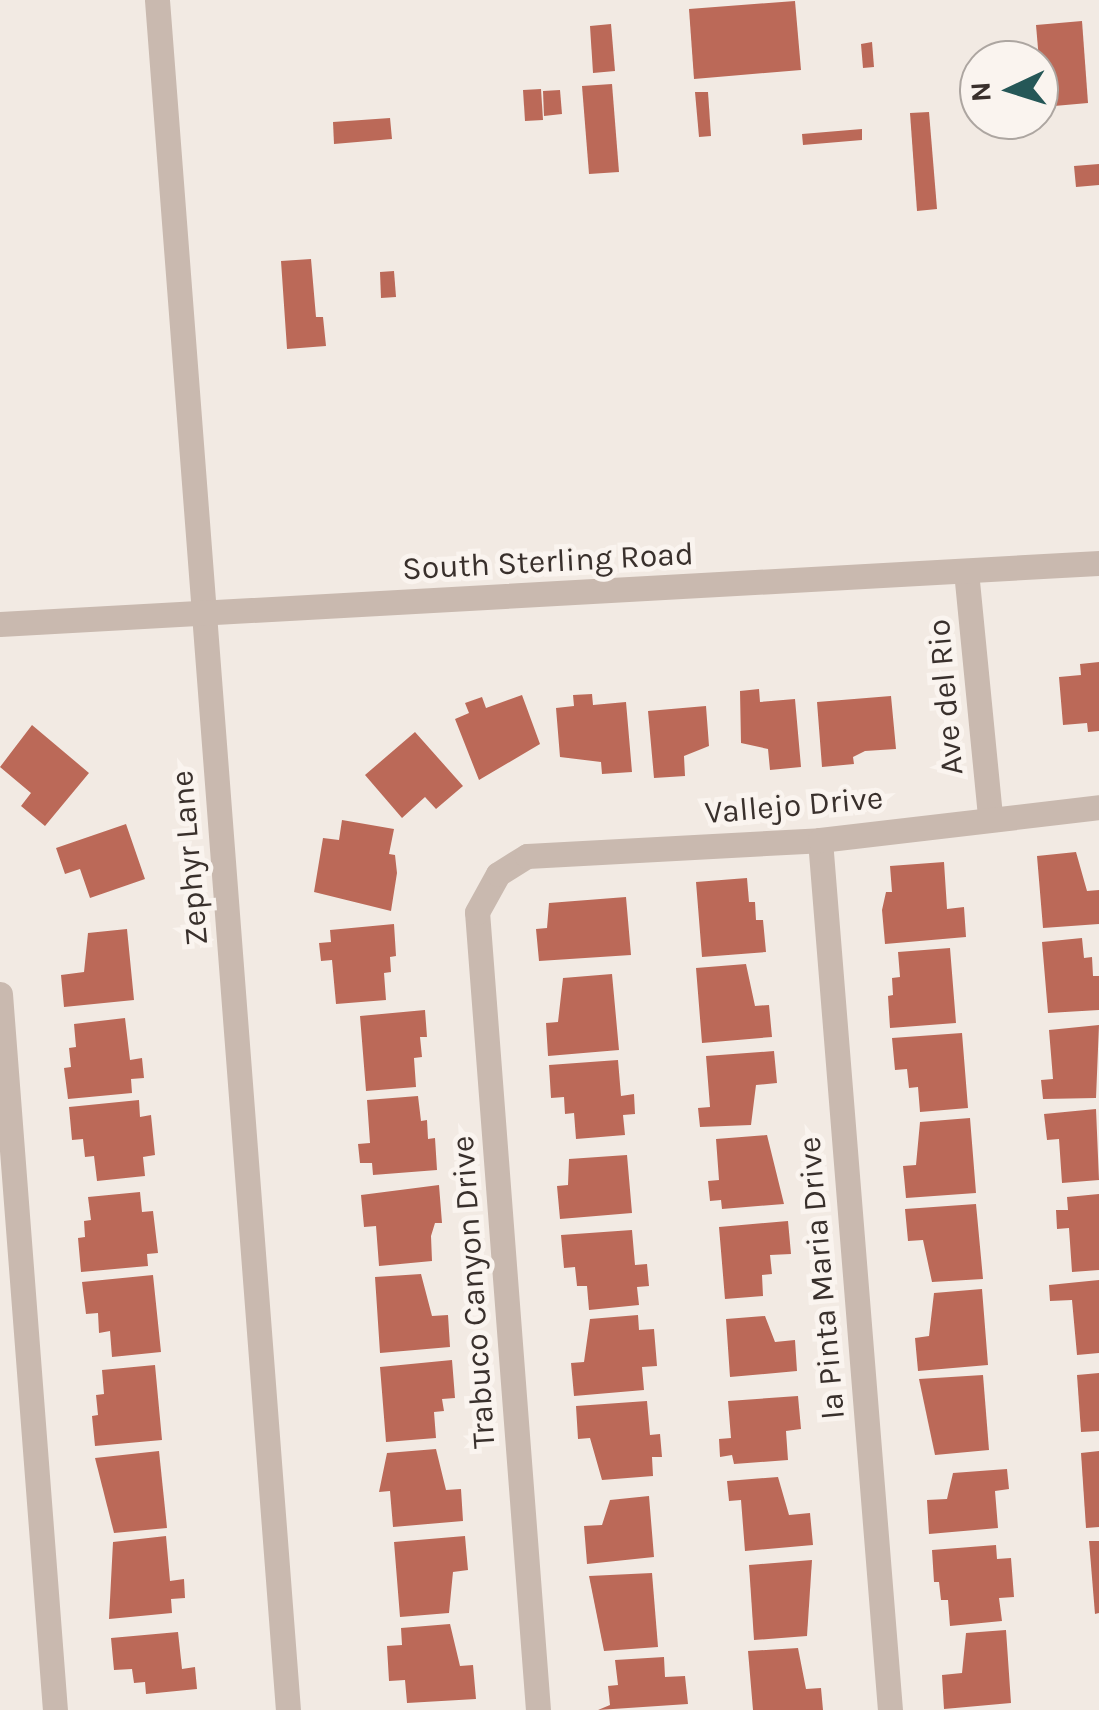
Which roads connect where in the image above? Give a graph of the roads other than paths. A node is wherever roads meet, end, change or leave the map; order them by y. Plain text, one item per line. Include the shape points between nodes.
1 (157, 0) edge
2 (1099, 563) edge
3 (966, 571) junction
4 (203, 614) junction
5 (0, 624) edge
6 (1099, 808) edge
7 (990, 817) junction
8 (820, 840) junction
9 (498, 874) joint
10 (0, 994) edge
11 (55, 1710) edge
12 (288, 1710) edge
13 (538, 1710) edge
14 (890, 1710) edge

1 - 4 street, Zephyr Lane
2 - 3 street, South Sterling Road
3 - 4 street, South Sterling Road
3 - 7 street, Ave del Rio
4 - 5 street, South Sterling Road
4 - 12 street, Zephyr Lane
6 - 7 street, Vallejo Drive
7 - 8 street, Vallejo Drive
8 - 9 street, Vallejo Drive via 527,856
8 - 14 street, la Pinta Maria Drive
9 - 13 street, Trabuco Canyon Drive via 477,912
10 - 11 street

